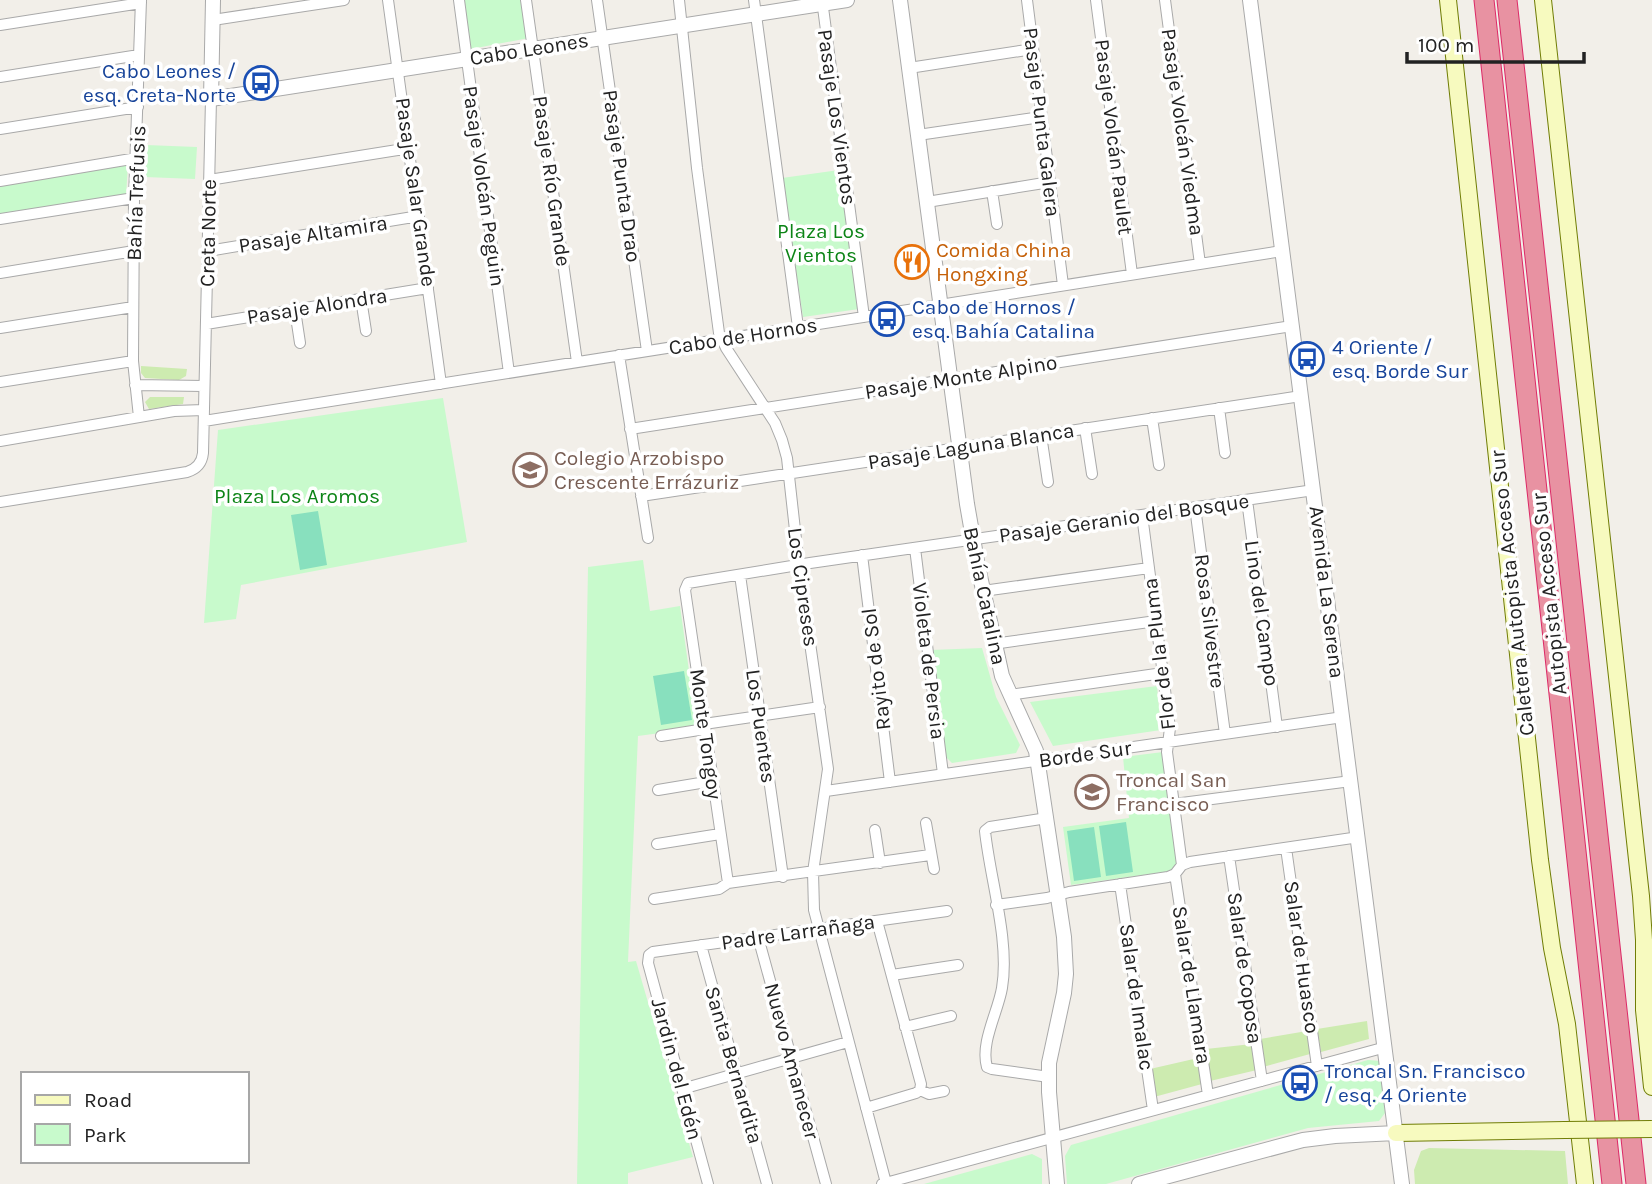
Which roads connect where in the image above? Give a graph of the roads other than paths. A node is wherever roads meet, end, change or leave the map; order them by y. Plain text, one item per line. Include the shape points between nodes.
1 (213, 0) edge
2 (344, 0) edge
3 (388, 0) edge
4 (458, 0) edge
5 (526, 0) edge
6 (597, 0) edge
7 (680, 0) edge
8 (847, 0) edge
9 (900, 0) edge
10 (1027, 0) edge
11 (1096, 0) edge
12 (1165, 0) edge
13 (1250, 0) edge
14 (1448, 0) edge
15 (1484, 0) edge
16 (1507, 0) edge
17 (1543, 0) edge
18 (141, 2) edge
19 (822, 2) edge
20 (755, 7) edge
21 (213, 20) junction
22 (0, 25) edge
23 (683, 25) junction
24 (603, 38) junction
25 (534, 48) junction
26 (1033, 49) junction
27 (139, 55) junction
28 (468, 59) junction
29 (909, 68) junction
30 (399, 70) junction
31 (0, 78) edge
32 (211, 99) junction
33 (138, 107) junction
34 (1041, 117) junction
35 (0, 129) edge
36 (918, 135) junction
37 (410, 148) junction
38 (137, 158) junction
39 (209, 180) junction
40 (0, 181) edge
41 (1050, 182) junction
42 (992, 191) junction
43 (134, 198) junction
44 (927, 202) junction
45 (419, 216) junction
46 (0, 219) edge
47 (997, 224) dead end
48 (134, 251) junction
49 (208, 251) junction
50 (1282, 251) junction
51 (1200, 264) junction
52 (0, 273) edge
53 (1132, 274) junction
54 (1063, 285) junction
55 (428, 288) junction
56 (361, 299) junction
57 (940, 305) junction
58 (133, 307) junction
59 (295, 310) junction
60 (864, 317) junction
61 (206, 324) junction
62 (1292, 326) junction
63 (798, 327) junction
64 (0, 328) edge
65 (366, 331) dead end
66 (722, 339) junction
67 (300, 343) dead end
68 (646, 351) junction
69 (619, 355) junction
70 (133, 361) junction
71 (577, 362) junction
72 (509, 373) junction
73 (950, 379) junction
74 (0, 382) edge
75 (441, 384) junction
76 (135, 385) junction
77 (205, 386) junction
78 (1301, 396) junction
79 (765, 408) junction
80 (1219, 408) junction
81 (204, 416) junction
82 (139, 417) junction
83 (1152, 418) junction
84 (1085, 428) junction
85 (630, 429) junction
86 (1041, 435) junction
87 (0, 441) edge
88 (959, 447) junction
89 (1225, 453) dead end
90 (1159, 465) dead end
91 (788, 473) junction
92 (1092, 474) dead end
93 (1048, 482) dead end
94 (1314, 490) junction
95 (641, 496) junction
96 (1247, 500) junction
97 (0, 502) edge
98 (1195, 507) junction
99 (1142, 515) junction
100 (648, 538) dead end
101 (973, 540) junction
102 (915, 548) junction
103 (862, 555) junction
104 (799, 566) junction
105 (1149, 568) junction
106 (740, 575) junction
107 (686, 585) joint
108 (983, 592) junction
109 (1156, 621) junction
110 (993, 644) junction
111 (1163, 673) junction
112 (1009, 695) junction
113 (820, 707) junction
114 (760, 716) junction
115 (1343, 717) junction
116 (705, 727) junction
117 (1277, 727) junction
118 (1225, 734) junction
119 (661, 736) dead end
120 (1168, 742) junction
121 (1038, 761) junction
122 (943, 774) junction
123 (712, 781) junction
124 (1351, 781) junction
125 (890, 782) junction
126 (658, 790) dead end
127 (826, 791) junction
128 (1174, 804) junction
129 (1047, 818) junction
130 (926, 823) dead end
131 (875, 830) dead end
132 (720, 834) junction
133 (1359, 837) junction
134 (657, 844) dead end
135 (1286, 848) junction
136 (930, 855) junction
137 (1229, 856) junction
138 (880, 863) junction
139 (934, 869) dead end
140 (1179, 870) junction
141 (813, 873) junction
142 (783, 877) junction
143 (728, 883) junction
144 (1120, 884) junction
145 (1058, 895) junction
146 (653, 899) dead end
147 (996, 905) junction
148 (947, 911) dead end
149 (877, 921) junction
150 (818, 929) junction
151 (758, 937) junction
152 (701, 945) junction
153 (649, 955) joint
154 (958, 965) dead end
155 (892, 975) junction
156 (951, 1016) dead end
157 (905, 1027) junction
158 (848, 1042) junction
159 (1386, 1047) junction
160 (791, 1058) junction
161 (1317, 1066) junction
162 (737, 1074) junction
163 (1049, 1077) junction
164 (1262, 1081) junction
165 (1652, 1087) edge
166 (682, 1090) junction
167 (920, 1090) junction
168 (944, 1091) dead end
169 (1209, 1095) junction
170 (866, 1108) junction
171 (1153, 1110) junction
172 (1652, 1129) edge
173 (1396, 1133) junction
174 (1052, 1138) junction
175 (883, 1183) edge
176 (708, 1184) edge
177 (767, 1184) edge
178 (825, 1184) edge
179 (1057, 1184) edge
180 (1139, 1184) edge
181 (1402, 1184) edge
182 (1585, 1184) edge
183 (1612, 1184) edge
184 (1636, 1184) edge

1 - 21 street, Creta Norte
2 - 21 street
3 - 30 street, Pasaje Salar Grande
4 - 28 street, Pasaje Volcán Peguin
5 - 25 street, Pasaje Río Grande
6 - 24 street, Pasaje Punta Drao
7 - 23 street, Los Cipreses
8 - 19 street, Cabo Leones
9 - 29 street, Bahía Catalina
10 - 26 street, Pasaje Punta Galera
11 - 53 street, Pasaje Volcán Paulet
12 - 51 street, Pasaje Volcán Viedma
13 - 50 street, Avenida La Serena
14 - 182 main road, Caletera Autopista Acceso Sur via 1541,860 1568,1031
15 - 183 highway, Autopista Acceso Sur
16 - 184 highway, Autopista Acceso Sur
17 - 165 main road via 1641,896 1644,1010
18 - 22 street
18 - 27 street, Bahía Trefusis
19 - 20 street, Cabo Leones
19 - 60 street, Pasaje Los Vientos
20 - 23 street, Cabo Leones
20 - 63 street
21 - 32 street, Creta Norte
23 - 24 street, Cabo Leones
23 - 66 street, Los Cipreses
24 - 25 street, Cabo Leones
24 - 68 street, Pasaje Punta Drao
25 - 28 street, Cabo Leones
25 - 71 street, Pasaje Río Grande
26 - 29 street
26 - 34 street, Pasaje Punta Galera
27 - 31 street
27 - 33 street, Bahía Trefusis
28 - 30 street, Cabo Leones
28 - 72 street, Pasaje Volcán Peguin
29 - 36 street, Bahía Catalina
30 - 32 street, Cabo Leones
30 - 37 street, Pasaje Salar Grande
32 - 39 street, Creta Norte
33 - 35 street
33 - 38 street, Bahía Trefusis
34 - 36 street
34 - 41 street, Pasaje Punta Galera
36 - 44 street, Bahía Catalina
37 - 39 street
37 - 45 street, Pasaje Salar Grande
38 - 40 street
38 - 43 street, Bahía Trefusis
39 - 49 street, Creta Norte
41 - 42 street
41 - 54 street, Pasaje Punta Galera
42 - 44 street
42 - 47 street
43 - 46 street
43 - 48 street, Bahía Trefusis
44 - 57 street, Bahía Catalina
45 - 49 street, Pasaje Altamira
45 - 55 street, Pasaje Salar Grande
48 - 52 street
48 - 58 street, Bahía Trefusis
49 - 61 street, Creta Norte
50 - 51 street, Cabo de Hornos
50 - 62 street, Avenida La Serena
51 - 53 street, Cabo de Hornos
53 - 54 street, Cabo de Hornos
54 - 57 street, Cabo de Hornos
55 - 56 street, Pasaje Alondra
55 - 75 street, Pasaje Salar Grande
56 - 59 street, Pasaje Alondra
56 - 65 street
57 - 60 street, Cabo de Hornos
57 - 73 street, Bahía Catalina
58 - 64 street
58 - 70 street, Bahía Trefusis
59 - 61 street, Pasaje Alondra
59 - 67 street
60 - 63 street, Cabo de Hornos
61 - 77 street, Creta Norte
62 - 73 street, Pasaje Monte Alpino
62 - 78 street, Avenida La Serena
63 - 66 street, Cabo de Hornos
66 - 68 street, Cabo de Hornos
66 - 79 street, Los Cipreses
68 - 69 street, Cabo de Hornos
69 - 71 street, Cabo de Hornos
69 - 85 street
70 - 74 street
70 - 76 street, Bahía Trefusis
71 - 72 street, Cabo de Hornos
72 - 75 street, Cabo de Hornos
73 - 79 street, Pasaje Monte Alpino
73 - 88 street, Bahía Catalina
75 - 81 street, Cabo de Hornos
76 - 77 street
76 - 82 street, Bahía Trefusis
77 - 81 street, Creta Norte
78 - 80 street, Pasaje Laguna Blanca
78 - 94 street, Avenida La Serena
79 - 85 street, Pasaje Monte Alpino
79 - 91 street, Los Cipreses via 782,440
80 - 83 street, Pasaje Laguna Blanca
80 - 89 street
81 - 82 street, Cabo de Hornos via 181,411
81 - 97 street, Creta Norte via 203,457 187,472
82 - 87 street, Cabo de Hornos
83 - 84 street, Pasaje Laguna Blanca
83 - 90 street
84 - 86 street, Pasaje Laguna Blanca
84 - 92 street
85 - 95 street
86 - 88 street, Pasaje Laguna Blanca
86 - 93 street
88 - 91 street, Pasaje Laguna Blanca
88 - 101 street, Bahía Catalina
91 - 95 street, Pasaje Laguna Blanca
91 - 104 street, Los Cipreses
94 - 96 street, Pasaje Geranio del Bosque
94 - 115 street, Avenida La Serena
95 - 100 street
96 - 98 street, Pasaje Geranio del Bosque
96 - 117 street, Lino del Campo
98 - 99 street, Pasaje Geranio del Bosque
98 - 118 street, Rosa Silvestre
99 - 101 street, Pasaje Geranio del Bosque
99 - 105 street, Flor de la Pluma
101 - 102 street, Pasaje Geranio del Bosque
101 - 108 street, Bahía Catalina
102 - 103 street, Pasaje Geranio del Bosque
102 - 122 street, Violeta de Persia
103 - 104 street, Pasaje Geranio del Bosque
103 - 125 street, Rayito de Sol
104 - 106 street, Pasaje Geranio del Bosque
104 - 113 street, Los Cipreses
105 - 108 street
105 - 109 street, Flor de la Pluma
106 - 107 street, Pasaje Geranio del Bosque
106 - 114 street, Los Puentes
107 - 116 street, Monte Tongoy
108 - 110 street, Bahía Catalina
109 - 110 street
109 - 111 street, Flor de la Pluma
110 - 112 street, Bahía Catalina
111 - 112 street
111 - 120 street, Flor de la Pluma
112 - 121 street, Bahía Catalina
113 - 114 street
113 - 127 street, Los Cipreses via 828,761
114 - 116 street
114 - 142 street, Los Puentes
115 - 117 street, Borde Sur
115 - 124 street, Avenida La Serena
116 - 119 street
116 - 123 street, Monte Tongoy
117 - 118 street, Borde Sur
118 - 120 street, Borde Sur
120 - 121 street, Borde Sur
120 - 128 street, Flor de la Pluma
121 - 122 street, Borde Sur
121 - 129 street, Bahía Catalina
122 - 125 street, Borde Sur
123 - 126 street
123 - 132 street, Monte Tongoy
124 - 128 street
124 - 133 street, Avenida La Serena
125 - 127 street, Borde Sur
127 - 141 street, Los Cipreses
128 - 140 street, Flor de la Pluma
129 - 145 street, Bahía Catalina
129 - 147 street via 985,829
130 - 136 street
131 - 138 street
132 - 134 street
132 - 143 street, Monte Tongoy
133 - 135 street
133 - 159 street, Avenida La Serena
135 - 137 street
135 - 161 street, Salar de Huasco
136 - 138 street
136 - 139 street
137 - 140 street via 1190,862
137 - 164 street, Salar de Coposa
138 - 141 street
140 - 144 street via 1168,877
140 - 169 street, Salar de Llamara
141 - 142 street
141 - 150 street, Los Cipreses
142 - 143 street
143 - 146 street via 719,889
144 - 145 street
144 - 171 street, Salar de Imalac
145 - 147 street
145 - 163 street, Bahía Catalina via 1066,974
147 - 163 street via 1004,972 985,1061 987,1067
148 - 149 street, Padre Larrañaga
149 - 150 street, Padre Larrañaga
149 - 155 street
150 - 151 street, Padre Larrañaga
150 - 158 street, Los Cipreses
151 - 152 street, Padre Larrañaga
151 - 160 street, Nuevo Amanecer
152 - 153 street, Padre Larrañaga
152 - 162 street, Santa Bernardita
153 - 166 street, Jardin del Edén
154 - 155 street
155 - 157 street
156 - 157 street
157 - 167 street
158 - 160 street
158 - 170 street, Los Cipreses
159 - 161 street
159 - 173 street, Avenida La Serena
160 - 162 street
160 - 178 street, Nuevo Amanecer
161 - 164 street
162 - 166 street
162 - 177 street, Santa Bernardita
163 - 174 street, Bahía Catalina
164 - 169 street
166 - 176 street, Jardin del Edén
167 - 168 street via 929,1094
167 - 170 street
169 - 171 street
170 - 175 street, Los Cipreses
171 - 174 street
172 - 173 main road, bridge
173 - 180 street via 1288,1143
173 - 181 street, Avenida La Serena
174 - 175 street
174 - 179 street, Bahía Catalina

